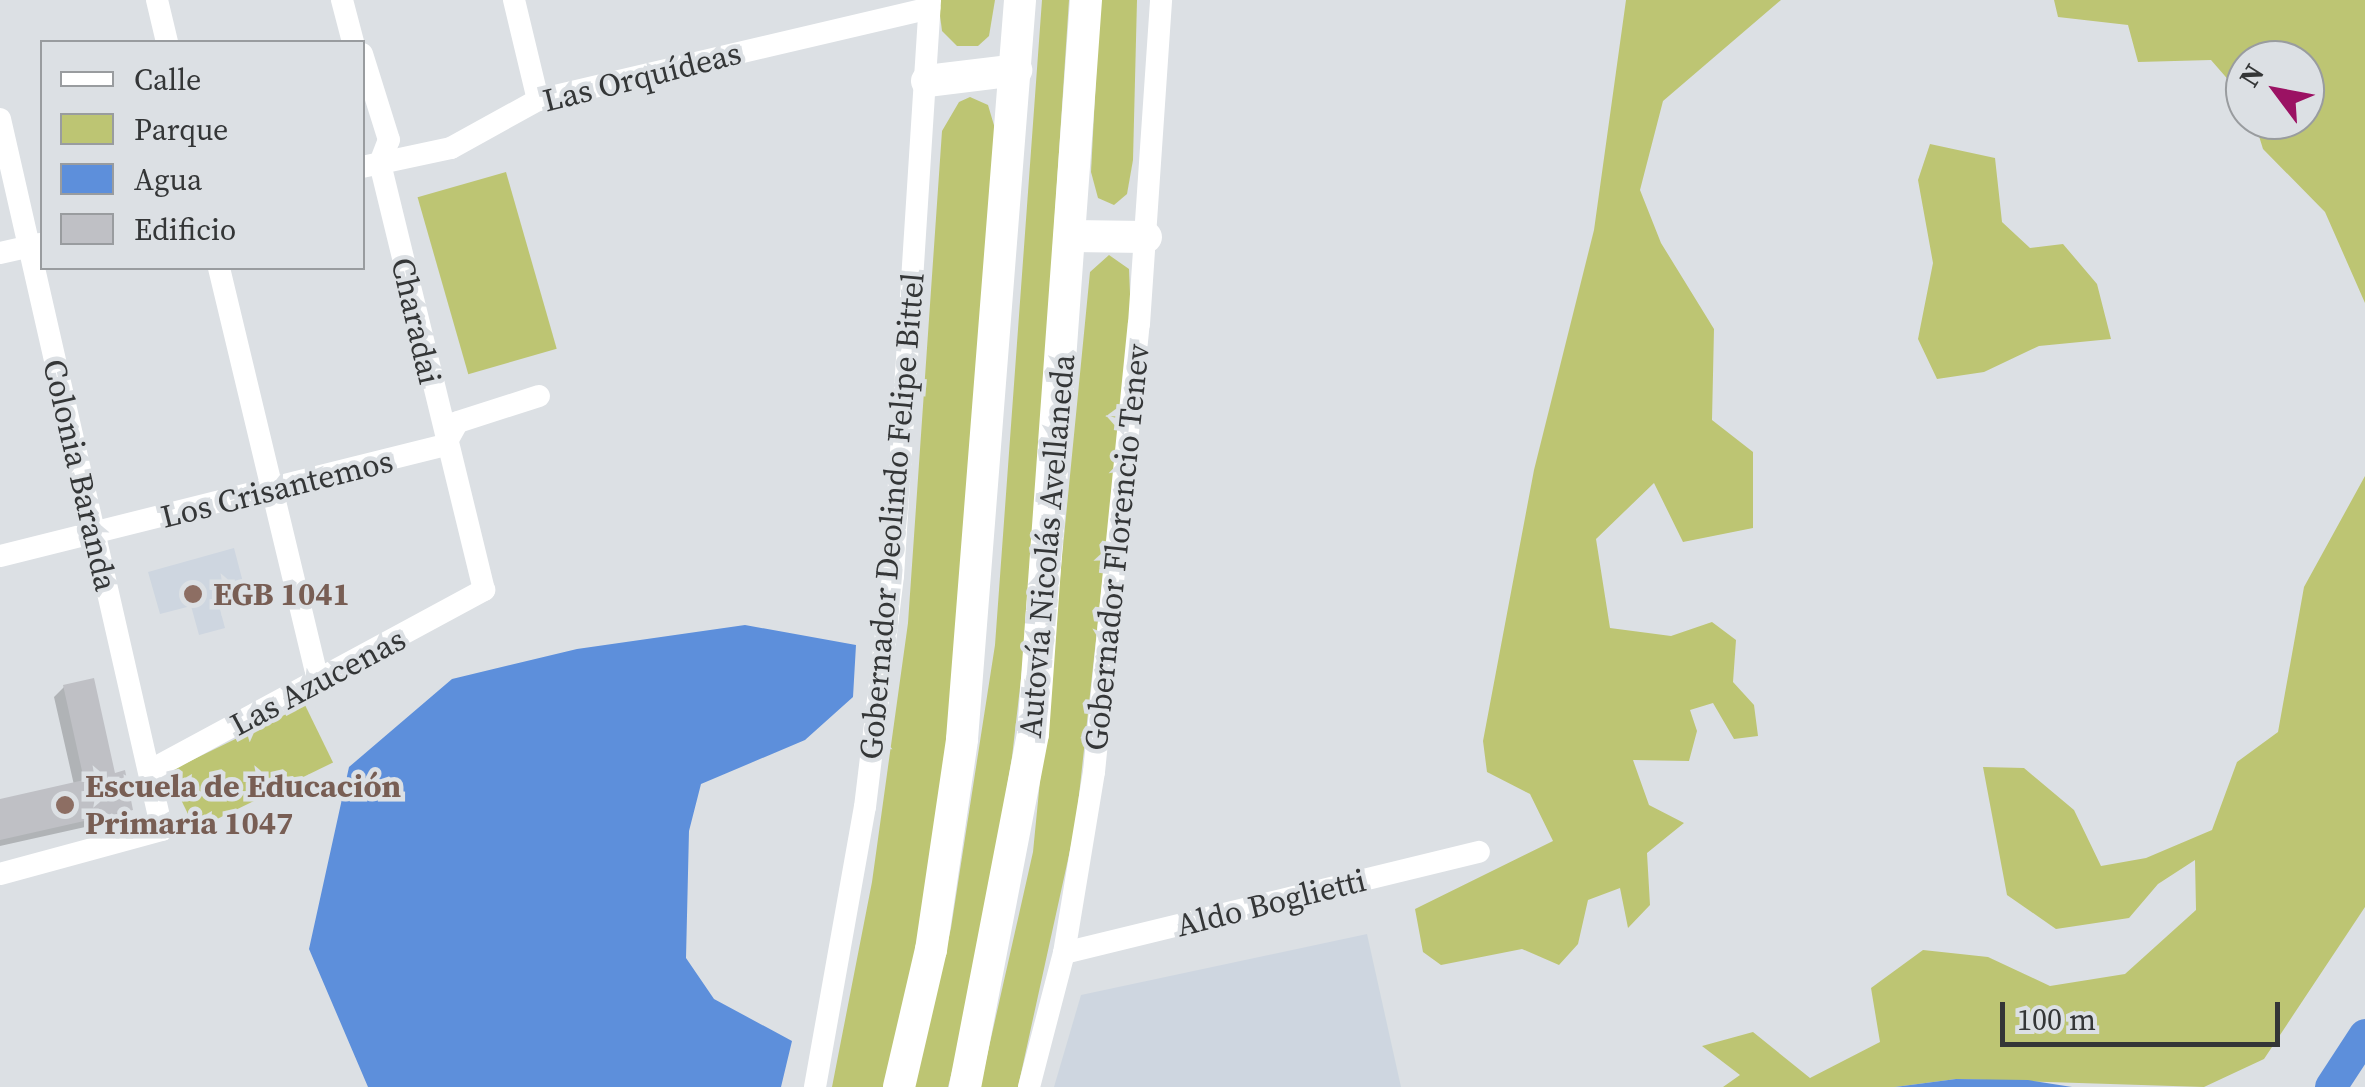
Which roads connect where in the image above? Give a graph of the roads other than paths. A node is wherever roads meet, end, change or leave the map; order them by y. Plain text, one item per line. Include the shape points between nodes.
1 (157, 0) edge
2 (342, 0) edge
3 (514, 0) edge
4 (1020, 0) edge
5 (1086, 0) edge
6 (1161, 0) edge
7 (930, 4) edge
8 (166, 40) edge
9 (352, 40) edge
10 (365, 64) edge
11 (1016, 70) junction
12 (927, 81) junction
13 (538, 100) junction
14 (0, 119) edge
15 (371, 165) edge
16 (1072, 236) junction
17 (1146, 237) junction
18 (36, 245) edge
19 (0, 253) edge
20 (41, 270) edge
21 (219, 270) edge
22 (540, 396) dead end
23 (445, 445) junction
24 (270, 494) junction
25 (93, 536) junction
26 (0, 556) edge
27 (484, 590) joint
28 (319, 684) junction
29 (151, 770) junction
30 (1479, 852) dead end
31 (0, 874) edge
32 (1064, 953) junction
33 (815, 1087) edge
34 (899, 1087) edge
35 (965, 1087) edge
36 (1029, 1087) edge

1 - 8 street
2 - 9 street
3 - 13 street
4 - 11 highway, Autovía Nicolás Avellaneda
5 - 16 highway, Autovía Nicolás Avellaneda
6 - 17 street, Gobernador Florencio Tenev
7 - 12 street, Gobernador Deolindo Felipe Bittel
7 - 13 street, Las Orquídeas
10 - 15 street, Charadai via 388,140
11 - 12 highway
11 - 34 highway, Autovía Nicolás Avellaneda via 962,739 931,950
12 - 33 street, Gobernador Deolindo Felipe Bittel via 894,576 865,808
13 - 15 street, Las Orquídeas via 451,148
14 - 18 street, Colonia Baranda
15 - 23 street, Charadai
16 - 17 highway
16 - 35 highway, Autovía Nicolás Avellaneda via 1033,734
17 - 32 street, Gobernador Florencio Tenev via 1107,662
18 - 19 street
20 - 25 street, Colonia Baranda
21 - 24 street
22 - 23 street, Los Crisantemos via 458,422
23 - 24 street, Los Crisantemos
23 - 27 street, Charadai
24 - 25 street, Los Crisantemos
24 - 28 street
25 - 26 street, Los Crisantemos
25 - 29 street, Colonia Baranda
27 - 28 street, Las Azucenas
28 - 29 street, Las Azucenas
29 - 31 street, Colonia Baranda via 162,830
30 - 32 street, Aldo Boglietti
32 - 36 street, Gobernador Florencio Tenev

